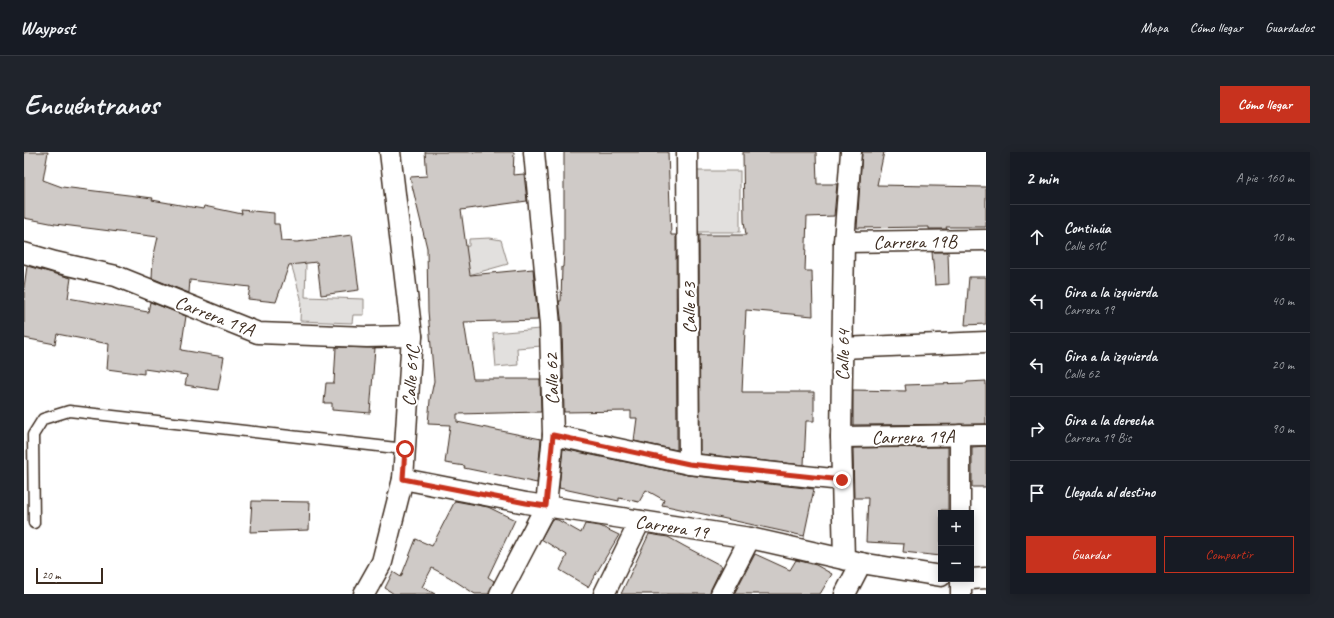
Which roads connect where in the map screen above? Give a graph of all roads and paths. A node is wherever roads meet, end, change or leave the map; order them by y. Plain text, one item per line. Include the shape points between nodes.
1 (390, 152) edge
2 (534, 152) edge
3 (687, 152) edge
4 (851, 152) edge
5 (986, 240) edge
6 (844, 242) junction
7 (24, 254) edge
8 (412, 336) junction
9 (986, 342) edge
10 (842, 348) junction
11 (553, 435) junction
12 (960, 435) junction
13 (986, 435) edge
14 (841, 437) junction
15 (405, 449) junction
16 (689, 464) junction
17 (403, 479) junction
18 (842, 480) junction
19 (546, 506) junction
20 (960, 510) edge
21 (640, 521) junction
22 (34, 523) dead end
23 (750, 538) junction
24 (852, 561) junction
25 (938, 575) edge
26 (986, 578) edge
27 (974, 579) edge
28 (960, 582) edge
29 (364, 594) edge
30 (500, 594) edge
31 (604, 594) edge
32 (721, 594) edge
33 (845, 594) edge
34 (961, 594) edge

1 - 8 street, Calle 61C
2 - 11 street, Calle 62 via 550,325
3 - 16 street, Calle 63
4 - 6 street, Calle 64
5 - 6 street, Carrera 19B
6 - 10 street, Calle 64
7 - 8 street, Carrera 19A via 116,276 258,333
8 - 15 street, Calle 61C
9 - 10 street
10 - 14 street, Calle 64
11 - 16 street
11 - 19 street, Calle 62
12 - 13 street, Carrera 19A
12 - 14 street, Carrera 19A
12 - 20 street
14 - 18 street, Calle 64
15 - 17 street, Calle 61C
15 - 22 lane via 69,411 43,420 33,435
16 - 18 street
17 - 19 street, Carrera 19
17 - 29 street, Calle 61C via 382,562
18 - 24 street, Calle 64
19 - 21 street, Carrera 19
19 - 30 street, Calle 62
21 - 23 street, Carrera 19
21 - 31 street
23 - 24 street, Carrera 19
23 - 32 street
24 - 25 street, Carrera 19
24 - 33 street, Calle 64
26 - 27 street
28 - 34 street

